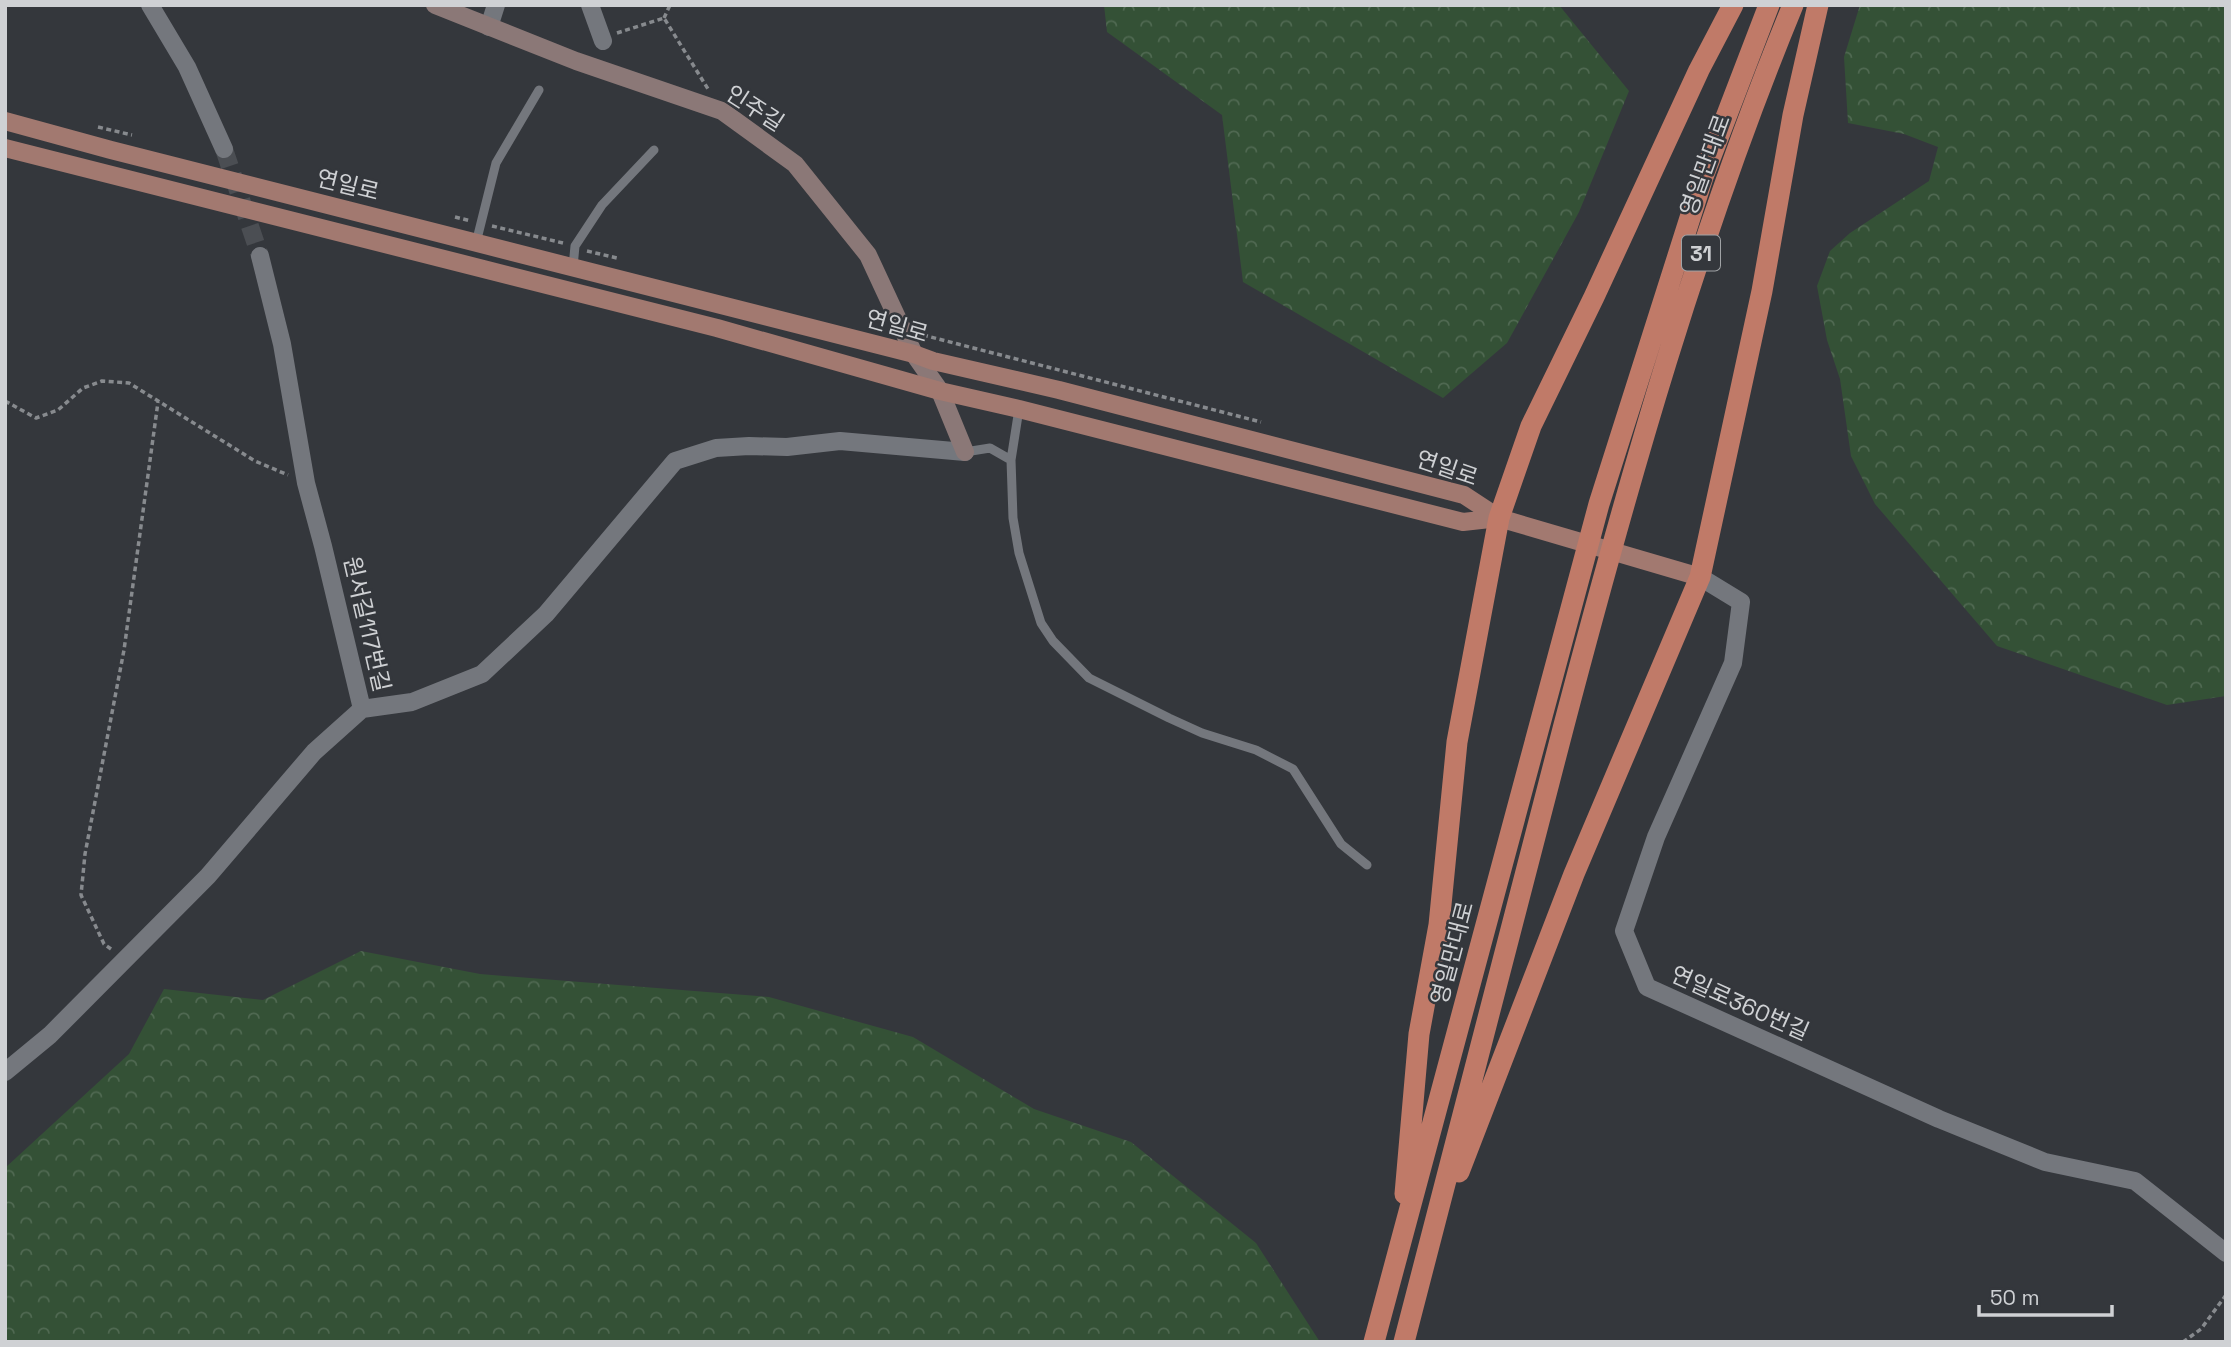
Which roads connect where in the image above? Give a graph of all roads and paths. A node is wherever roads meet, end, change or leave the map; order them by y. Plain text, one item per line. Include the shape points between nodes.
1 (150, 5) edge
2 (435, 5) edge
3 (496, 5) edge
4 (590, 5) edge
5 (670, 5) edge
6 (1733, 5) edge
7 (1769, 5) edge
8 (1793, 5) edge
9 (1818, 5) edge
10 (664, 18) junction
11 (489, 27) junction
12 (603, 41) joint
13 (539, 90) dead end
14 (722, 111) junction
15 (5, 121) edge
16 (5, 148) edge
17 (224, 149) tunnel mouth
18 (654, 150) dead end
19 (477, 243) junction
20 (260, 256) tunnel mouth
21 (573, 267) junction
22 (914, 354) junction
23 (940, 391) junction
24 (5, 401) edge
25 (158, 402) junction
26 (1019, 409) junction
27 (965, 452) junction
28 (1011, 460) junction
29 (306, 484) junction
30 (1499, 518) junction
31 (1700, 577) junction
32 (362, 709) junction
33 (1367, 865) dead end
34 (125, 958) junction
35 (5, 1072) edge
36 (1399, 1252) junction
37 (2226, 1253) edge
38 (1425, 1259) junction
39 (2226, 1295) edge
40 (1374, 1342) edge
41 (1404, 1342) edge
42 (2183, 1342) edge

1 - 17 street via 187,67
2 - 11 street, 인주길
3 - 11 street
4 - 12 street
5 - 10 path
6 - 30 highway via 1531,426
7 - 36 highway, 영일만대로 / 31 via 1703,177 1599,504
8 - 38 highway, 영일만대로 / 31 via 1708,232 1622,506
9 - 31 highway
10 - 12 path
10 - 14 path
11 - 14 street, 인주길
13 - 19 lane via 496,163
14 - 22 street, 인주길 via 795,164 868,255
15 - 19 main road, 연일로
16 - 23 main road, 연일로 via 717,328
18 - 21 lane via 602,205 575,246
19 - 21 main road, 연일로
20 - 29 street, 원서길117번길 via 282,344
21 - 22 main road, 연일로
22 - 23 street, 인주길
22 - 30 main road, 연일로 via 1464,495
23 - 26 main road, 연일로
23 - 27 street, 인주길
24 - 25 path via 36,418 58,410 83,388 102,381 129,383
25 - 29 path via 255,461
25 - 34 path via 124,650 85,854 82,895 104,944
26 - 28 lane
26 - 30 main road, 연일로 via 1463,522
27 - 28 lane via 990,448
27 - 32 street via 840,441 716,448 675,461 546,614 482,674 412,702
28 - 33 lane via 1019,553 1041,622 1053,641 1089,678 1202,733 1256,750 1293,769 1341,845
29 - 32 street, 원서길117번길
30 - 31 main road
30 - 36 highway via 1457,742 1439,925 1419,1034
31 - 37 street, 연일로360번길 via 1741,602 1733,663 1656,838 1624,931 1647,987 2045,1162 2135,1181
31 - 38 highway via 1574,874
32 - 34 street, 원서길117번길 via 314,751 208,876
34 - 35 street, 원서길117번길 via 50,1035
36 - 40 highway, 영일만대로
38 - 41 highway
39 - 42 path via 2202,1329

